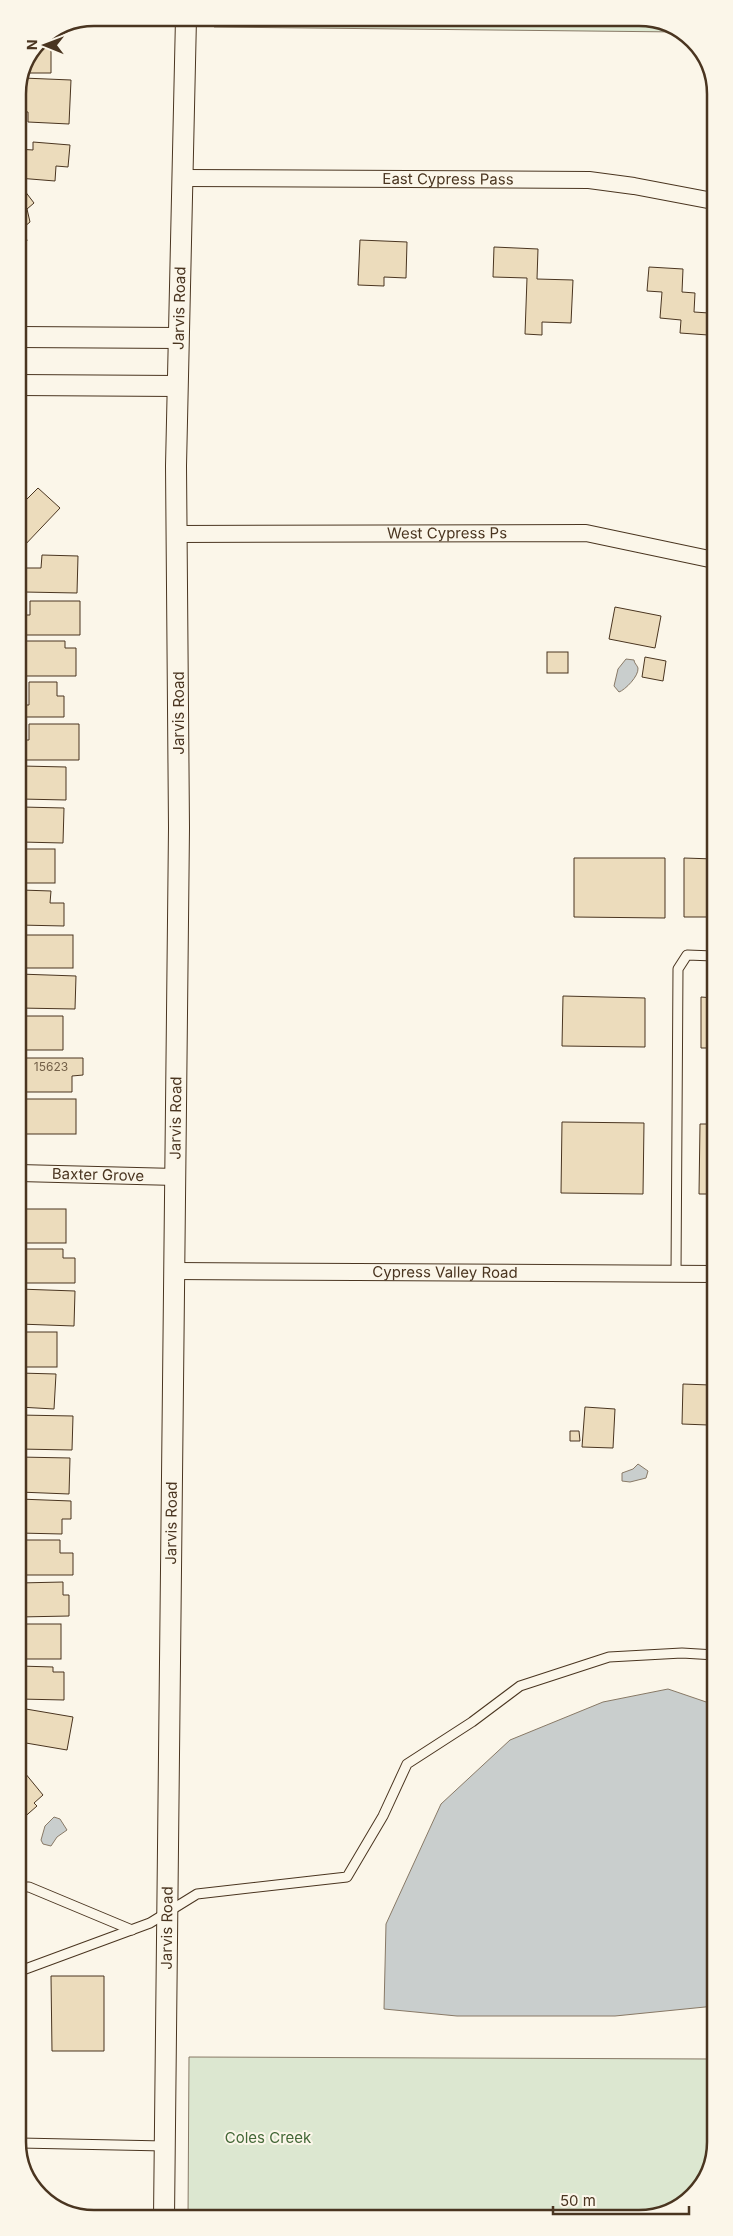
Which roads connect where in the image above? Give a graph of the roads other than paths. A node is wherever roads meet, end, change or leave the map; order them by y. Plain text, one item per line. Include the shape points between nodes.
1 (186, 26) edge
2 (182, 178) junction
3 (707, 200) edge
4 (26, 337) edge
5 (178, 338) junction
6 (26, 385) edge
7 (178, 386) junction
8 (177, 534) junction
9 (707, 559) edge
10 (707, 956) edge
11 (26, 1173) edge
12 (176, 1177) junction
13 (175, 1271) junction
14 (676, 1274) junction
15 (707, 1274) edge
16 (707, 1655) edge
17 (26, 1887) edge
18 (168, 1912) junction
19 (132, 1930) junction
20 (26, 1968) edge
21 (26, 2143) edge
22 (165, 2146) junction
23 (164, 2210) edge

1 - 2 street, Jarvis Road
2 - 3 street, East Cypress Pass via 589,180
2 - 5 street, Jarvis Road
4 - 5 street
5 - 7 street, Jarvis Road
6 - 7 street
7 - 8 street, Jarvis Road
8 - 9 street, West Cypress Ps via 586,533
8 - 12 street, Jarvis Road
10 - 14 lane via 687,955 678,969
11 - 12 street, Baxter Grove
12 - 13 street, Jarvis Road
13 - 14 street, Cypress Valley Road
13 - 18 street, Jarvis Road
14 - 15 street, Cypress Valley Road
16 - 18 lane via 609,1657 520,1686 407,1764 383,1816 347,1877 197,1894
17 - 19 lane
18 - 19 lane
18 - 22 street, Jarvis Road
19 - 20 lane
21 - 22 lane
22 - 23 street, Jarvis Road

